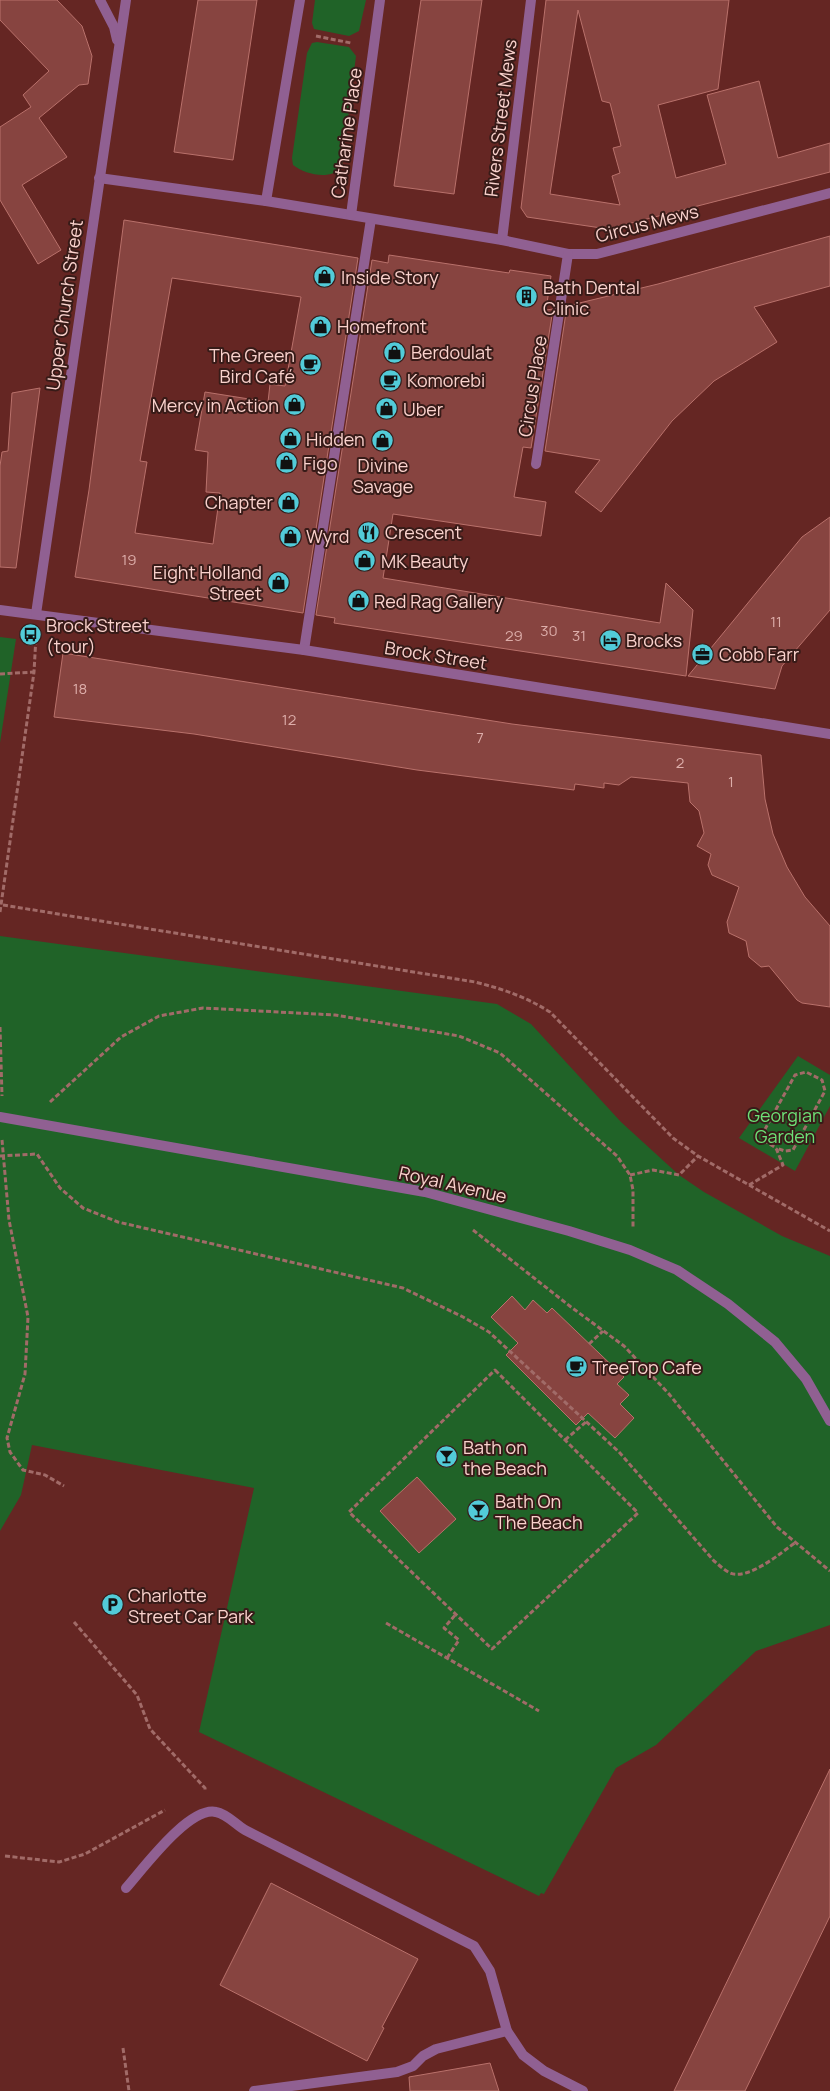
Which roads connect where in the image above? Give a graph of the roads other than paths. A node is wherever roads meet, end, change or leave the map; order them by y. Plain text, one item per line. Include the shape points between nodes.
1 (100, 0) edge
2 (126, 0) edge
3 (300, 0) edge
4 (380, 0) edge
5 (531, 0) edge
6 (119, 46) junction
7 (99, 178) junction
8 (830, 193) edge
9 (266, 201) junction
10 (351, 215) junction
11 (371, 219) junction
12 (502, 240) junction
13 (568, 254) junction
14 (536, 464) dead end
15 (0, 610) edge
16 (36, 614) junction
17 (304, 650) junction
18 (830, 734) edge
19 (1, 1117) edge
20 (830, 1421) edge
21 (126, 1888) dead end
22 (507, 2032) junction
23 (254, 2091) edge
24 (583, 2091) edge

1 - 6 street via 114,27
2 - 6 street, Upper Church Street
3 - 9 street
4 - 10 street, Catharine Place
5 - 12 street, Rivers Street Mews
6 - 7 street, Upper Church Street
7 - 9 street, Catharine Place
7 - 16 street, Upper Church Street
8 - 13 street, Circus Mews via 597,254
9 - 10 street, Catharine Place
10 - 11 street, Circus Mews
11 - 12 street, Circus Mews
11 - 17 street
12 - 13 street, Circus Mews
13 - 14 street, Circus Place
15 - 16 street, Brock Street
16 - 17 street, Brock Street
17 - 18 street, Brock Street
19 - 20 street, Royal Avenue via 425,1192 630,1250 677,1270 728,1304 775,1342 806,1379
21 - 22 street via 169,1839 195,1816 207,1811 226,1815 245,1830 474,1946 490,1971
22 - 23 street via 436,2049 413,2066 397,2072
22 - 24 street via 523,2055 544,2071

